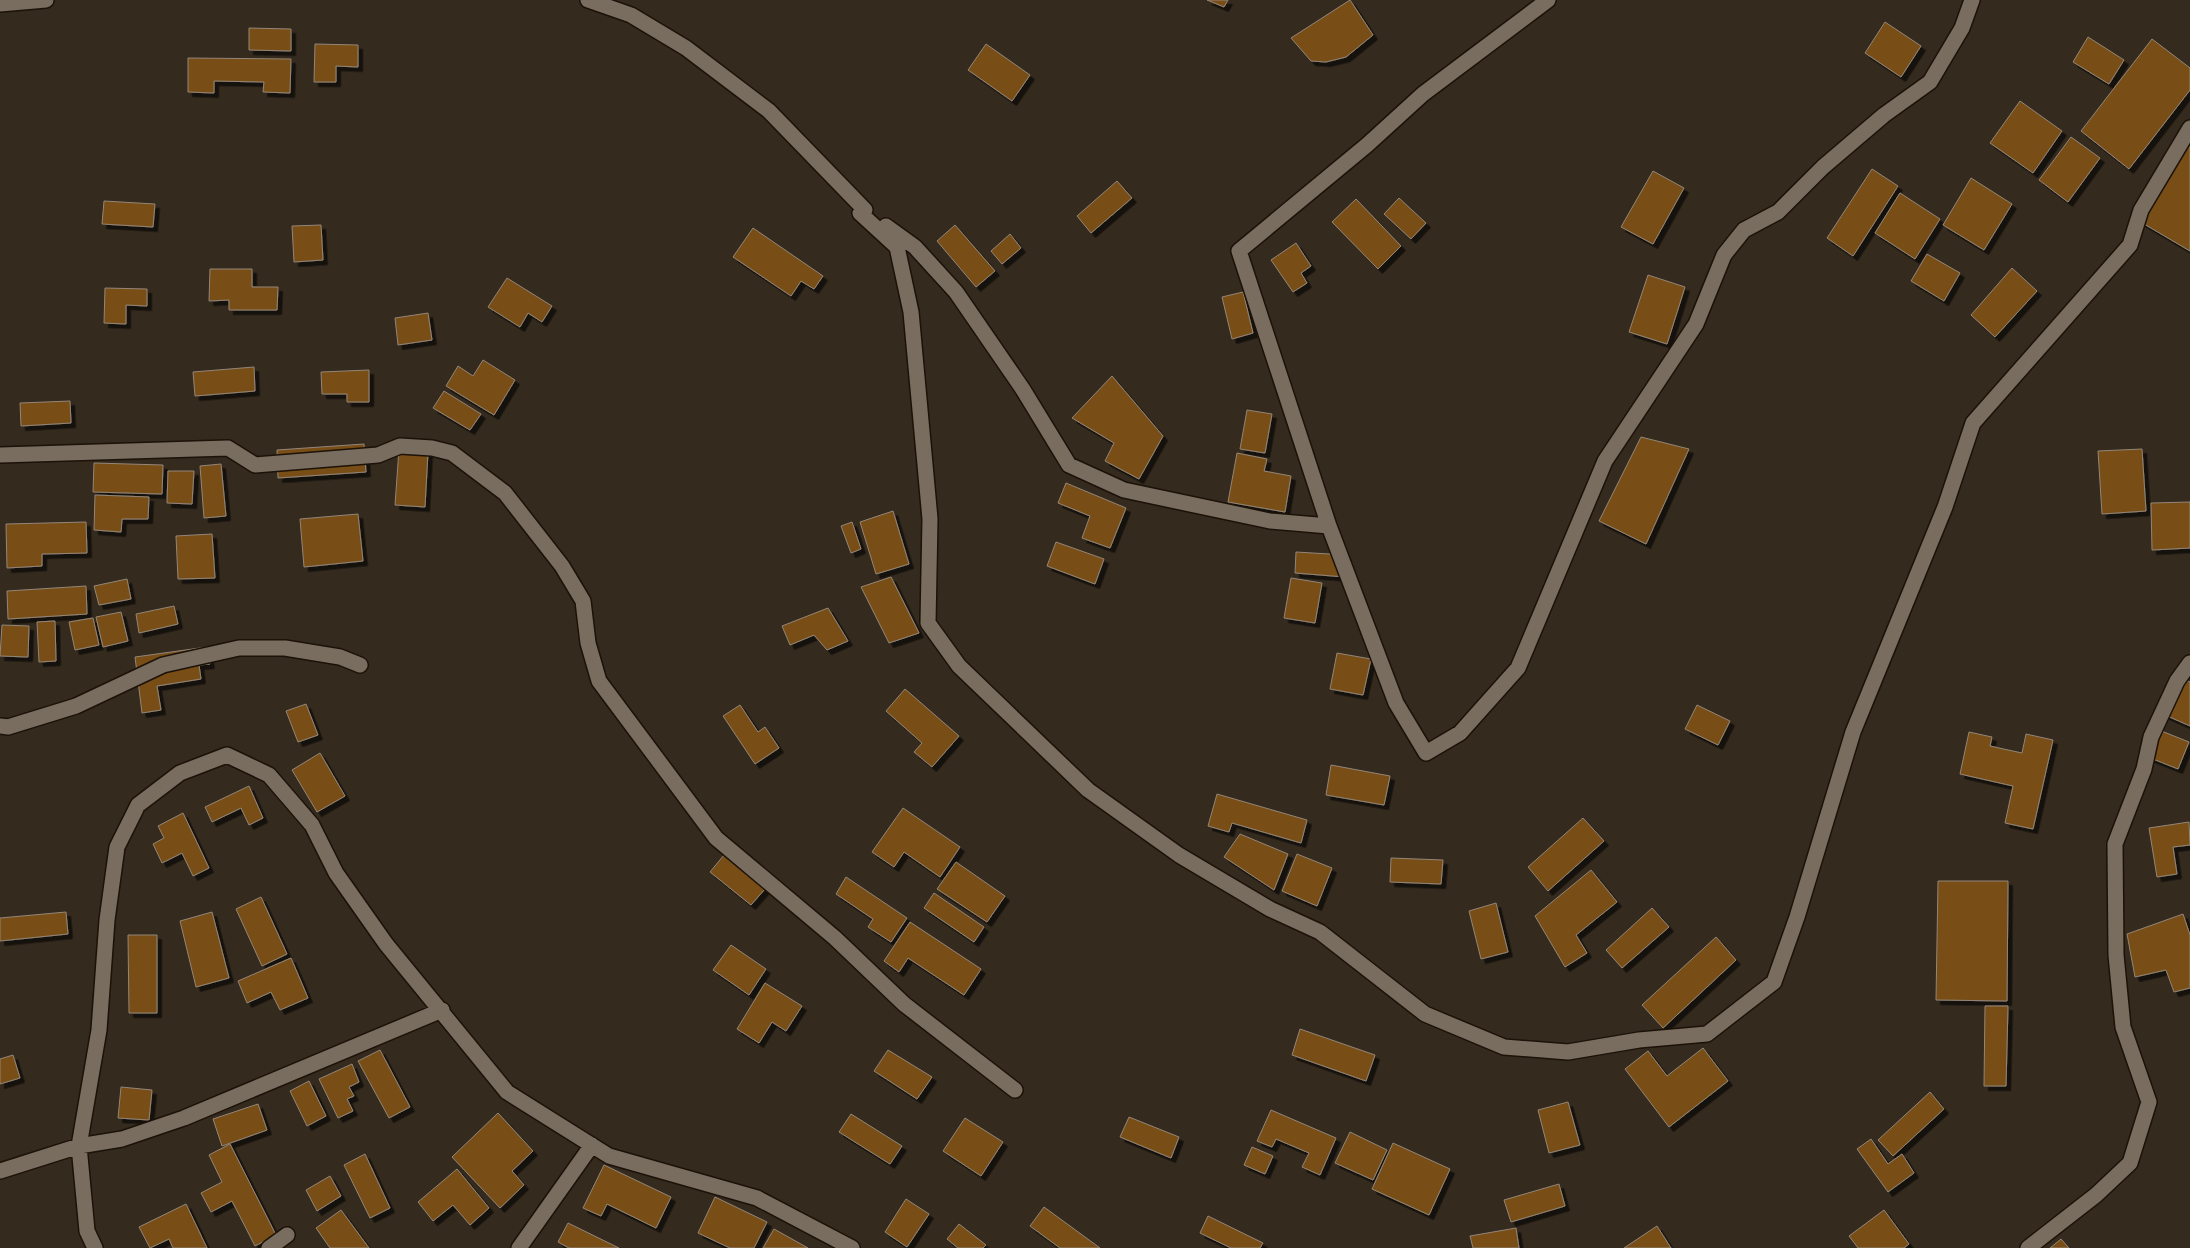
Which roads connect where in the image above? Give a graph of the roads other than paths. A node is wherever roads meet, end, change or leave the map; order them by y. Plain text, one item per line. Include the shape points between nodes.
1 (46, 0) edge
2 (588, 0) edge
3 (1548, 0) edge
4 (1972, 0) edge
5 (0, 4) edge
6 (2190, 128) edge
7 (865, 210) junction
8 (0, 456) edge
9 (1329, 526) junction
10 (2190, 663) edge
11 (360, 664) dead end
12 (0, 726) edge
13 (442, 1010) junction
14 (1016, 1090) dead end
15 (592, 1145) junction
16 (79, 1146) junction
17 (0, 1171) edge
18 (287, 1235) dead end
19 (847, 1247) edge
20 (95, 1248) edge
21 (269, 1248) edge
22 (519, 1248) edge
23 (2028, 1248) edge

1 - 5 street
2 - 7 street via 631,15 686,48 769,111
3 - 9 street via 1423,94 1239,251
4 - 9 street via 1962,28 1930,82 1884,115 1823,167 1778,212 1744,230 1724,255 1696,324 1605,461 1518,668 1460,733 1426,754 1396,704
6 - 7 street via 2141,210 2130,245 1973,423 1945,507 1853,732 1774,982 1707,1034 1639,1040 1568,1052 1504,1047 1425,1014 1320,932 1270,909 1179,854 1088,790 959,666 928,624 930,519 911,312 897,248 860,213
7 - 9 street via 915,247 956,292 1022,388 1069,465 1124,490 1270,521
8 - 14 street via 228,448 255,465 378,455 400,446 452,453 504,492 562,566 583,601 588,643 599,681 716,838 835,938 904,1004
10 - 23 street via 2177,681 2151,737 2144,770 2115,844 2116,955 2123,1027 2149,1102 2130,1163 2096,1195
11 - 12 street via 340,657 285,648 238,648 163,665 76,706 8,727
13 - 15 street via 507,1092
13 - 16 street via 184,1118 122,1139
13 - 16 street via 386,944 336,873 312,825 270,775 227,754 180,773 138,805 117,847 99,1030
15 - 19 street via 609,1156 757,1198
15 - 22 street
16 - 17 street
16 - 20 street via 87,1231
18 - 21 street

